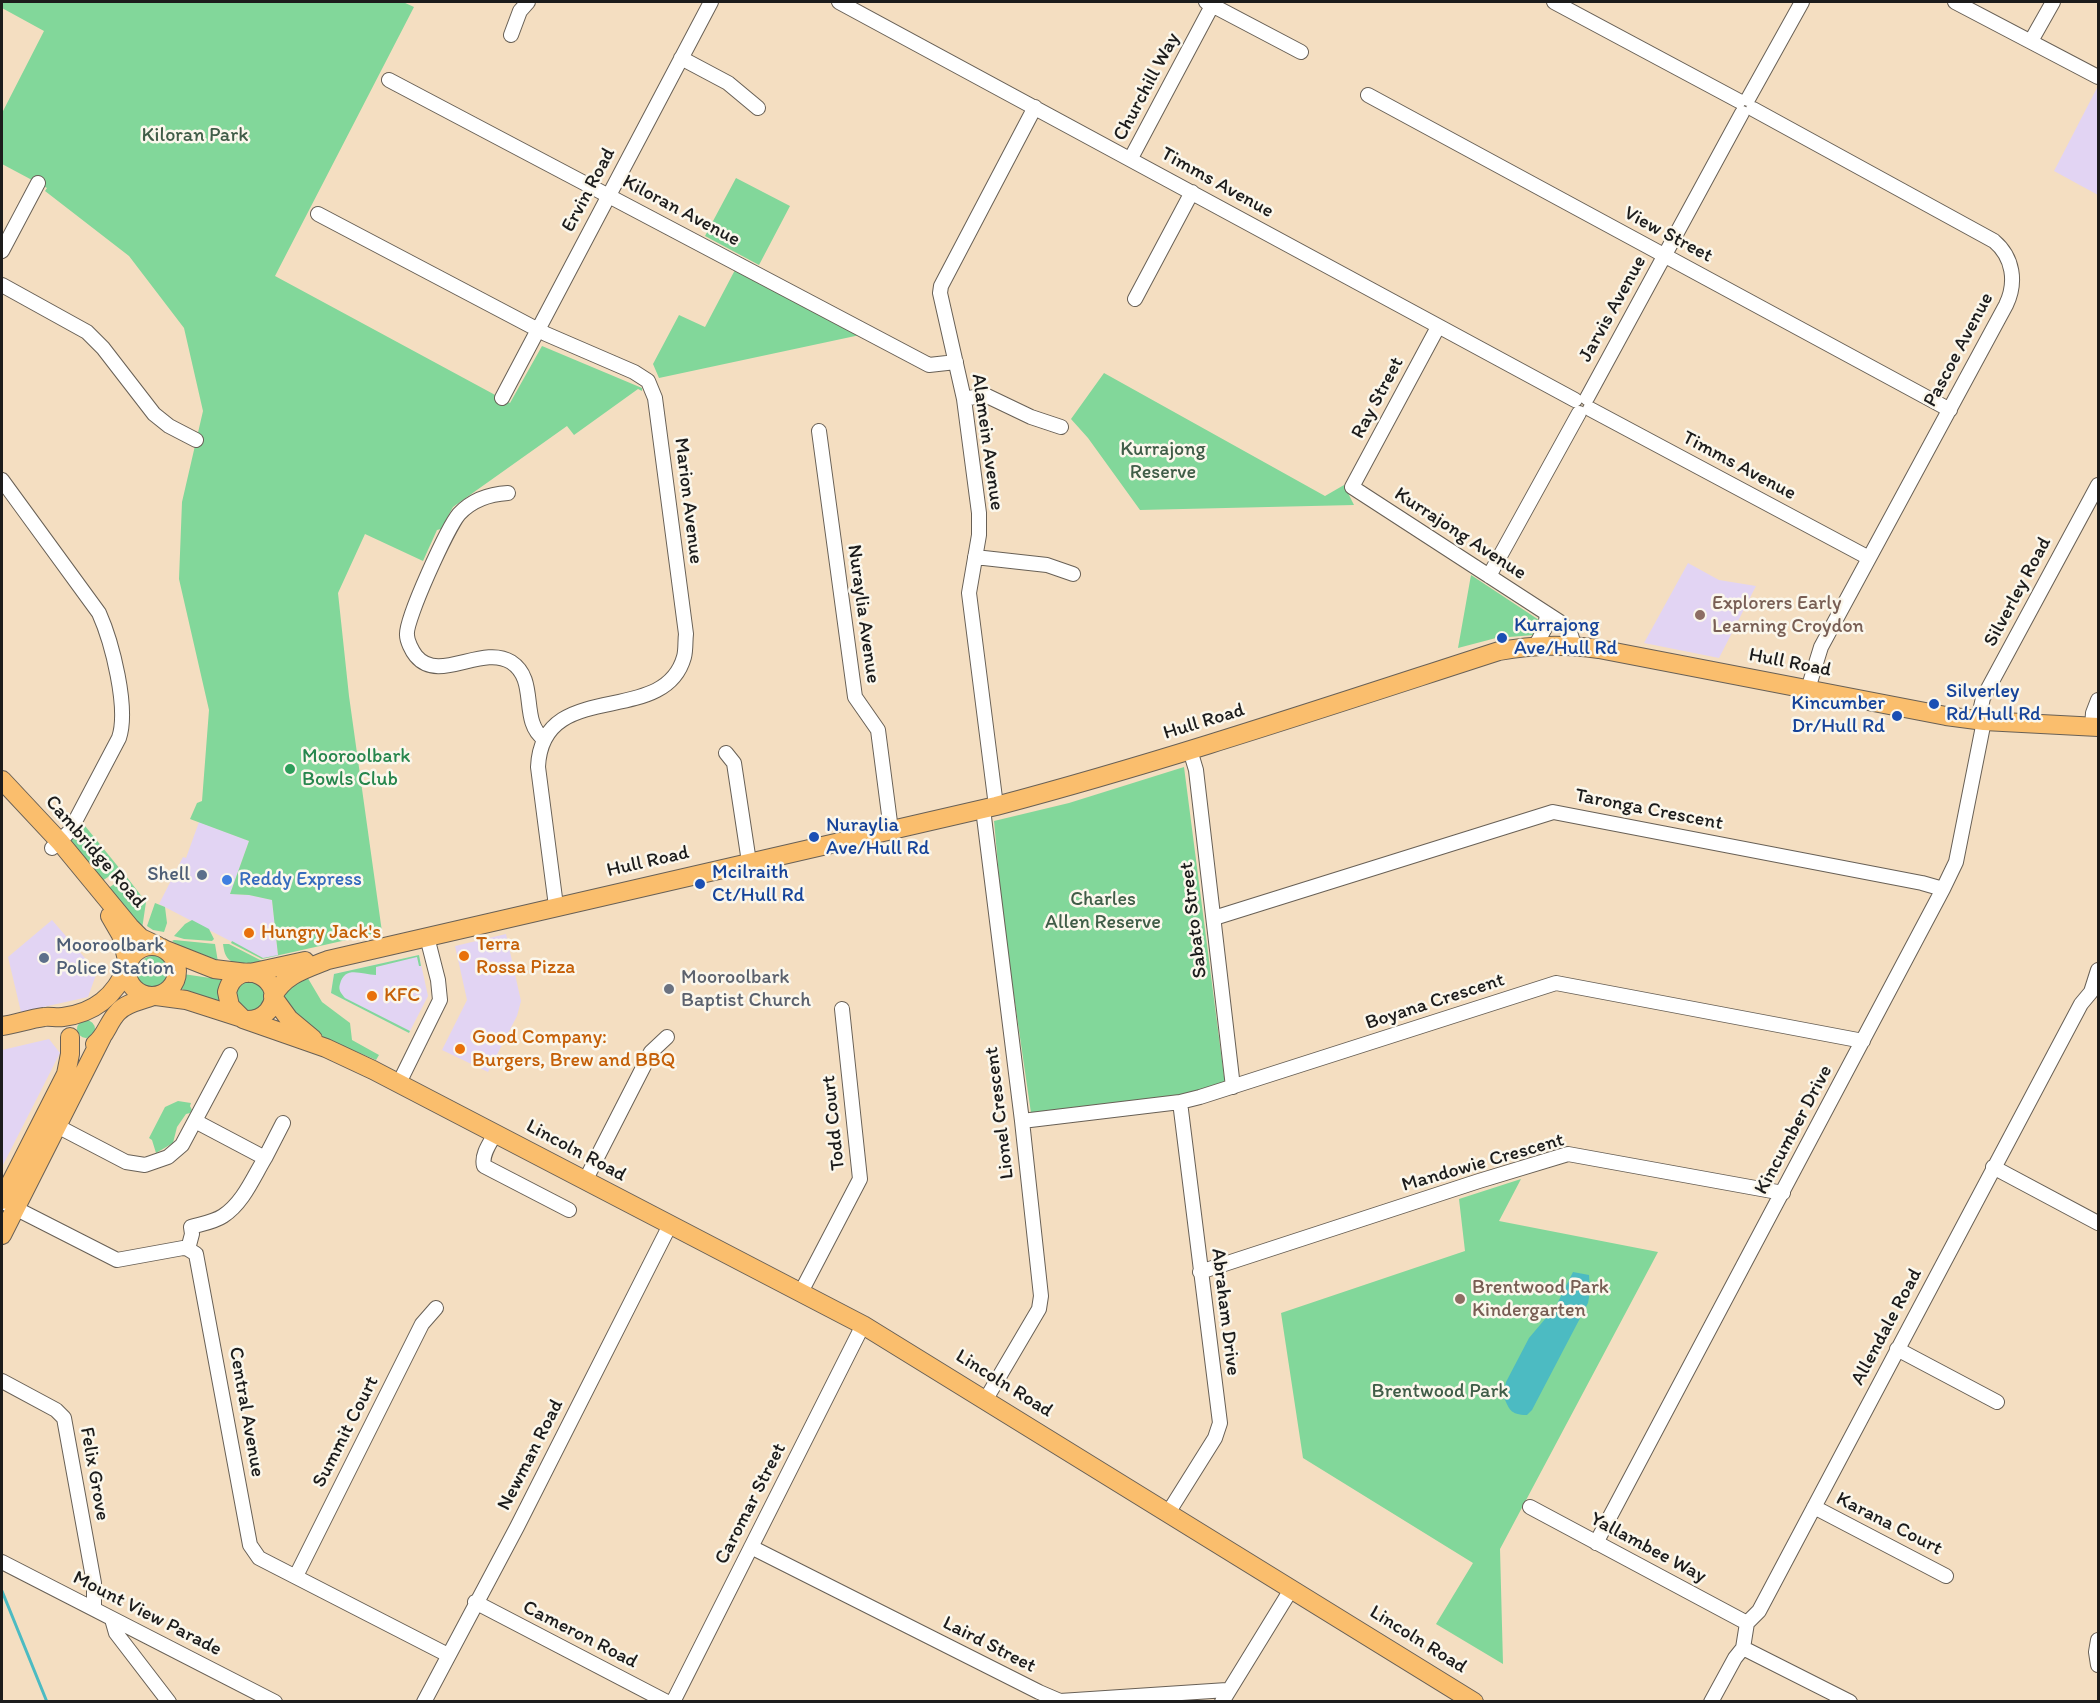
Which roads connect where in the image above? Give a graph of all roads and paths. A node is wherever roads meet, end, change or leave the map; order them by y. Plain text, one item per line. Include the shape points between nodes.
1 (528, 2) edge
2 (711, 2) edge
3 (839, 2) edge
4 (1554, 2) edge
5 (1802, 2) edge
6 (1956, 2) edge
7 (2053, 2) edge
8 (1211, 3) edge
9 (511, 35) dead end
10 (2031, 41) junction
11 (1301, 52) dead end
12 (681, 58) junction
13 (2098, 77) edge
14 (389, 80) dead end
15 (1368, 95) dead end
16 (1746, 106) junction
17 (1035, 107) junction
18 (758, 108) dead end
19 (1131, 158) junction
20 (38, 183) dead end
21 (1192, 192) junction
22 (608, 195) junction
23 (318, 214) dead end
24 (2, 251) edge
25 (1665, 256) junction
26 (2, 285) edge
27 (1135, 299) dead end
28 (1438, 327) junction
29 (537, 330) junction
30 (956, 362) junction
31 (501, 398) dead end
32 (964, 399) junction
33 (1583, 405) junction
34 (1950, 410) junction
35 (1061, 427) dead end
36 (819, 431) dead end
37 (196, 440) dead end
38 (2, 480) edge
39 (2098, 485) edge
40 (1352, 487) joint
41 (508, 493) dead end
42 (975, 557) junction
43 (1869, 558) junction
44 (1073, 574) dead end
45 (1489, 576) junction
46 (1547, 614) junction
47 (1536, 645) junction
48 (1574, 645) junction
49 (1808, 689) junction
50 (2098, 700) edge
51 (1981, 720) junction
52 (2095, 727) edge
53 (544, 739) junction
54 (1190, 750) junction
55 (726, 753) dead end
56 (2, 781) edge
57 (989, 808) junction
58 (891, 830) junction
59 (56, 845) junction
60 (749, 862) junction
61 (1944, 889) junction
62 (95, 893) junction
63 (556, 906) junction
64 (1214, 918) junction
65 (427, 937) junction
66 (161, 948) junction
67 (328, 960) junction
68 (127, 966) junction
69 (2098, 970) edge
70 (248, 973) junction
71 (2095, 994) edge
72 (155, 996) junction
73 (273, 997) junction
74 (842, 1009) dead end
75 (79, 1013) junction
76 (245, 1020) junction
77 (34, 1025) junction
78 (2, 1026) edge
79 (70, 1036) junction
80 (103, 1036) junction
81 (667, 1037) dead end
82 (2, 1038) edge
83 (1863, 1041) junction
84 (326, 1048) junction
85 (230, 1055) dead end
86 (399, 1083) junction
87 (1233, 1087) junction
88 (1180, 1102) junction
89 (195, 1121) junction
90 (1022, 1121) junction
91 (283, 1123) dead end
92 (57, 1126) junction
93 (495, 1134) junction
94 (265, 1158) junction
95 (1993, 1167) junction
96 (585, 1181) junction
97 (1783, 1193) junction
98 (6, 1203) edge
99 (569, 1210) dead end
100 (2098, 1223) edge
101 (670, 1225) junction
102 (2, 1235) edge
103 (189, 1249) junction
104 (1200, 1272) junction
105 (801, 1292) junction
106 (436, 1308) dead end
107 (863, 1325) junction
108 (1898, 1349) junction
109 (2, 1381) edge
110 (986, 1399) junction
111 (1996, 1402) dead end
112 (1530, 1507) dead end
113 (1814, 1507) junction
114 (1167, 1513) junction
115 (1596, 1543) junction
116 (751, 1547) junction
117 (2, 1562) edge
118 (296, 1576) junction
119 (1946, 1576) dead end
120 (1292, 1588) junction
121 (476, 1602) junction
122 (94, 1609) junction
123 (112, 1619) junction
124 (1746, 1623) junction
125 (150, 1638) junction
126 (2098, 1640) edge
127 (1743, 1647) junction
128 (448, 1655) junction
129 (139, 1662) junction
130 (2098, 1663) edge
131 (1225, 1696) edge
132 (169, 1701) edge
133 (275, 1701) edge
134 (424, 1701) edge
135 (667, 1701) edge
136 (673, 1701) edge
137 (1474, 1701) edge
138 (1712, 1701) edge
139 (1850, 1701) edge

1 - 9 street
2 - 12 street, Ervin Road
3 - 17 street, Timms Avenue
4 - 16 street, Pascoe Avenue
5 - 16 street, Jarvis Avenue
6 - 10 street
7 - 10 street
8 - 11 street
8 - 19 street, Churchill Way
10 - 13 street
12 - 18 street via 729,83
12 - 22 street, Ervin Road
14 - 22 street, Kiloran Avenue
15 - 25 street, View Street
16 - 25 street, Jarvis Avenue
16 - 34 street, Pascoe Avenue via 1999,245 2012,277 2010,297
17 - 19 street, Timms Avenue
17 - 30 street, Alamein Avenue via 941,286
19 - 21 street, Timms Avenue
20 - 24 street
21 - 27 street
21 - 28 street, Timms Avenue
22 - 29 street, Ervin Road
22 - 30 street, Kiloran Avenue via 929,365
23 - 29 street, Marion Avenue
25 - 33 street, Jarvis Avenue
25 - 34 street, View Street
26 - 37 street via 87,332 154,414
28 - 33 street, Timms Avenue
28 - 40 street, Ray Street
29 - 31 street, Ervin Road
29 - 53 street, Marion Avenue via 648,381 655,398 686,634 684,657 676,673 659,689 573,712
30 - 32 street, Alamein Avenue
32 - 35 street via 985,395
32 - 42 street, Alamein Avenue via 979,513
33 - 43 street, Timms Avenue
33 - 45 street, Jarvis Avenue
34 - 43 street, Pascoe Avenue
36 - 58 street, Nuraylia Avenue via 855,697 878,730
38 - 59 street via 99,613 123,706 119,738 70,831
39 - 51 street, Silverley Road via 1983,698
40 - 45 street, Kurrajong Avenue
41 - 53 street via 493,494 472,503 454,521 410,618 406,636 416,655 430,664 447,666 490,657 513,663 524,676 535,730
42 - 44 street via 1047,565
42 - 57 street, Alamein Avenue via 969,593
43 - 49 street, Pascoe Avenue via 1821,647
45 - 46 street, Kurrajong Avenue
46 - 47 street
46 - 48 street, Kurrajong Avenue via 1570,632
47 - 48 main road, Hull Road
47 - 54 main road, Hull Road via 1499,651
48 - 49 main road, Hull Road
49 - 51 main road, Hull Road
50 - 52 street via 2093,713
51 - 52 main road, Hull Road
51 - 61 street, Kincumber Drive via 1956,862
53 - 63 street via 538,767
54 - 57 main road, Hull Road
54 - 64 street, Sabato Street via 1196,770
55 - 60 street via 734,763
56 - 59 main road, Cambridge Road
57 - 58 main road, Hull Road
57 - 90 street, Lionel Crescent
58 - 60 main road, Hull Road
59 - 62 main road, Cambridge Road
60 - 63 main road, Hull Road
61 - 64 street, Taronga Crescent via 1553,812
61 - 83 street, Kincumber Drive
62 - 66 main road, Cambridge Road via 137,934
62 - 68 main road, Cambridge Road via 117,927
63 - 65 main road, Hull Road
64 - 87 street, Sabato Street
65 - 67 main road, Hull Road
65 - 86 street via 440,1000
66 - 68 main road via 139,949
66 - 70 main road, Hull Road via 214,969
66 - 72 main road via 176,961 177,974 170,989
67 - 70 main road, Hull Road
67 - 73 main road, Hull Road via 294,973 283,981
68 - 72 main road via 134,988
68 - 75 main road via 119,986 108,998
69 - 71 street, Allendale Road
70 - 73 main road via 267,980
70 - 76 main road via 235,978 227,992 230,1006
71 - 95 street, Allendale Road via 2081,1004
72 - 76 main road via 193,1002
72 - 80 main road via 121,1009
73 - 76 main road via 265,1014
73 - 84 main road, Lincoln Road via 298,1027
74 - 105 street, Todd Court via 860,1179
75 - 77 main road
75 - 79 main road via 69,1024
75 - 80 main road via 93,1013 100,1019
76 - 84 main road, Lincoln Road
77 - 78 main road
77 - 79 main road
77 - 82 main road
79 - 80 main road via 85,1047
79 - 98 main road via 66,1074
80 - 92 main road
81 - 96 street via 651,1052
83 - 87 street, Boyana Crescent via 1556,983
83 - 97 street, Kincumber Drive
84 - 86 main road, Lincoln Road
85 - 89 street
86 - 93 main road, Lincoln Road
87 - 88 street, Boyana Crescent
88 - 90 street, Boyana Crescent
88 - 104 street, Abraham Drive
89 - 92 street via 176,1151 145,1165 126,1162
89 - 94 street
90 - 110 street, Lionel Crescent via 1041,1296 1039,1310
91 - 94 street
92 - 98 main road
93 - 96 main road, Lincoln Road
93 - 99 street, Lincoln Road via 484,1166
94 - 103 street via 232,1208 214,1220 191,1227
95 - 100 street
95 - 108 street, Allendale Road
96 - 101 main road, Lincoln Road
97 - 104 street, Mandowie Crescent via 1568,1154
97 - 115 street, Kincumber Drive
98 - 102 main road
98 - 103 street via 117,1260
101 - 105 main road, Lincoln Road
101 - 121 street, Newman Road
103 - 118 street, Central Avenue via 198,1258 250,1545 259,1558
104 - 114 street, Abraham Drive via 1220,1423 1215,1438
105 - 107 main road, Lincoln Road
106 - 118 street, Summit Court via 422,1324
107 - 110 main road, Lincoln Road
107 - 116 street, Caromar Street
108 - 111 street
108 - 113 street, Allendale Road
109 - 122 street, Felix Grove via 64,1418 94,1583
110 - 114 main road, Lincoln Road
112 - 115 street, Yallambee Way
113 - 119 street, Karana Court
113 - 124 street, Allendale Road via 1759,1611
114 - 120 main road, Lincoln Road
115 - 124 street, Yallambee Way
116 - 131 street, Laird Street via 1060,1701
116 - 136 street, Caromar Street
117 - 122 street, Mount View Parade
118 - 128 street, Central Avenue
120 - 131 street
120 - 137 main road, Lincoln Road
121 - 128 street, Newman Road
121 - 135 street, Cameron Road
122 - 123 street, Mount View Parade
123 - 125 street, Mount View Parade
123 - 129 street via 116,1633
124 - 127 street
125 - 129 street
125 - 133 street, Mount View Parade
126 - 130 street
127 - 138 street
127 - 139 street
128 - 134 street, Newman Road
129 - 132 street

